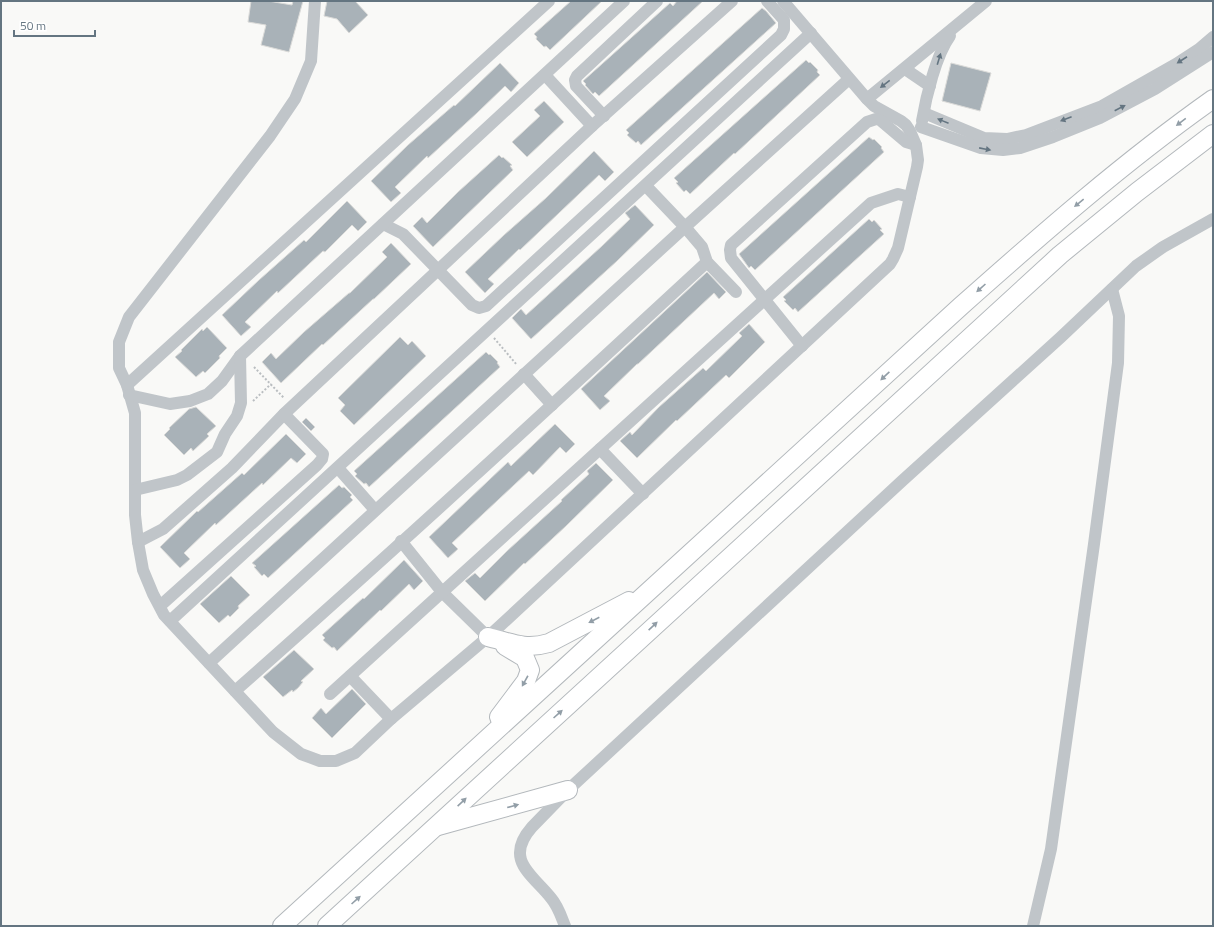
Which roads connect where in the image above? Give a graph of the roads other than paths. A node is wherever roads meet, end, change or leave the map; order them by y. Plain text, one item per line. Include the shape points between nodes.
1 (315, 1) edge
2 (549, 1) edge
3 (624, 1) edge
4 (657, 1) edge
5 (732, 1) edge
6 (767, 1) edge
7 (783, 1) edge
8 (986, 1) edge
9 (959, 24) junction
10 (811, 33) junction
11 (1213, 37) edge
12 (1213, 52) edge
13 (905, 69) junction
14 (545, 75) junction
15 (849, 78) junction
16 (930, 86) junction
17 (867, 99) junction
18 (1213, 99) edge
19 (924, 113) junction
20 (604, 116) junction
21 (592, 126) junction
22 (922, 126) junction
23 (1213, 134) edge
24 (917, 148) junction
25 (646, 186) junction
26 (910, 198) junction
27 (1213, 219) edge
28 (383, 224) junction
29 (685, 227) junction
30 (707, 262) junction
31 (438, 270) junction
32 (1112, 290) junction
33 (736, 292) dead end
34 (765, 299) junction
35 (802, 346) junction
36 (240, 356) junction
37 (524, 374) junction
38 (128, 390) junction
39 (552, 405) junction
40 (288, 410) junction
41 (600, 449) junction
42 (338, 468) junction
43 (135, 490) junction
44 (643, 494) junction
45 (375, 510) junction
46 (138, 542) junction
47 (401, 542) junction
48 (653, 588) junction
49 (442, 592) junction
50 (160, 606) junction
51 (170, 621) junction
52 (488, 637) junction
53 (209, 663) junction
54 (350, 676) junction
55 (235, 691) junction
56 (330, 694) dead end
57 (391, 719) junction
58 (472, 752) junction
59 (568, 790) junction
60 (435, 827) junction
61 (282, 926) edge
62 (327, 926) edge
63 (565, 926) edge
64 (1033, 926) edge

1 - 38 street via 311,61 294,99 270,136 129,317 119,342 119,368
2 - 38 street
3 - 14 street
4 - 20 street via 575,80 576,86
5 - 20 street
6 - 31 street via 784,20 781,35 486,306 479,308 472,305
7 - 10 street
8 - 9 street
9 - 13 street
16 -> 9 street via 943,46
10 - 15 street
10 - 25 street
11 -> 19 street via 1176,64 1102,106 1026,135 1007,139 984,138
22 -> 12 street via 981,148 1020,148 1100,118 1155,89
13 - 16 street
13 -> 17 street
14 - 21 street
14 - 28 street
15 - 17 street
15 - 29 street
16 - 19 street
17 - 24 street via 874,106 901,120 910,131
18 -> 48 highway via 1152,144 1062,217
19 - 22 street
20 - 21 street
21 - 31 street
22 - 24 street
60 -> 23 highway via 1060,255
24 - 26 street via 917,167
24 - 34 street via 880,120 867,122 734,242 730,250 731,258
25 - 29 street
25 - 42 street
26 - 34 street via 898,194 871,203
26 - 35 street via 893,260
27 - 32 street via 1163,247 1136,266
28 - 31 street via 403,234
28 - 36 street
29 - 30 street via 702,248
29 - 37 street
30 - 33 street
30 - 39 street
31 - 40 street
32 - 59 street
32 - 64 street via 1119,316 1118,363 1051,849
34 - 35 street
34 - 41 street
35 - 44 street
36 - 38 street via 222,381 208,394 190,401 170,404
36 - 43 street via 241,403 237,416 217,452 177,480
37 - 39 street
37 - 45 street
38 - 43 street via 135,413
39 - 47 street
40 - 46 street via 232,468 163,529
40 - 50 street via 323,454 322,459
41 - 44 street
41 - 49 street
42 - 45 street
42 - 51 street
43 - 46 street
44 - 52 street
45 - 53 street
46 - 50 street via 143,570
47 - 49 street
47 - 55 street
48 -> 52 highway via 549,643 519,646
48 - 58 highway
49 - 52 street
49 - 54 street
50 - 51 street
51 - 53 street
52 - 57 street
52 -> 58 highway via 525,658 530,670 526,681
53 - 55 street
54 - 56 street
54 - 57 street
55 - 57 street via 273,732 301,754 320,761 336,761 355,753
58 - 61 highway
60 -> 59 highway
59 - 63 street via 527,833 521,852 526,871 551,897
62 -> 60 highway

